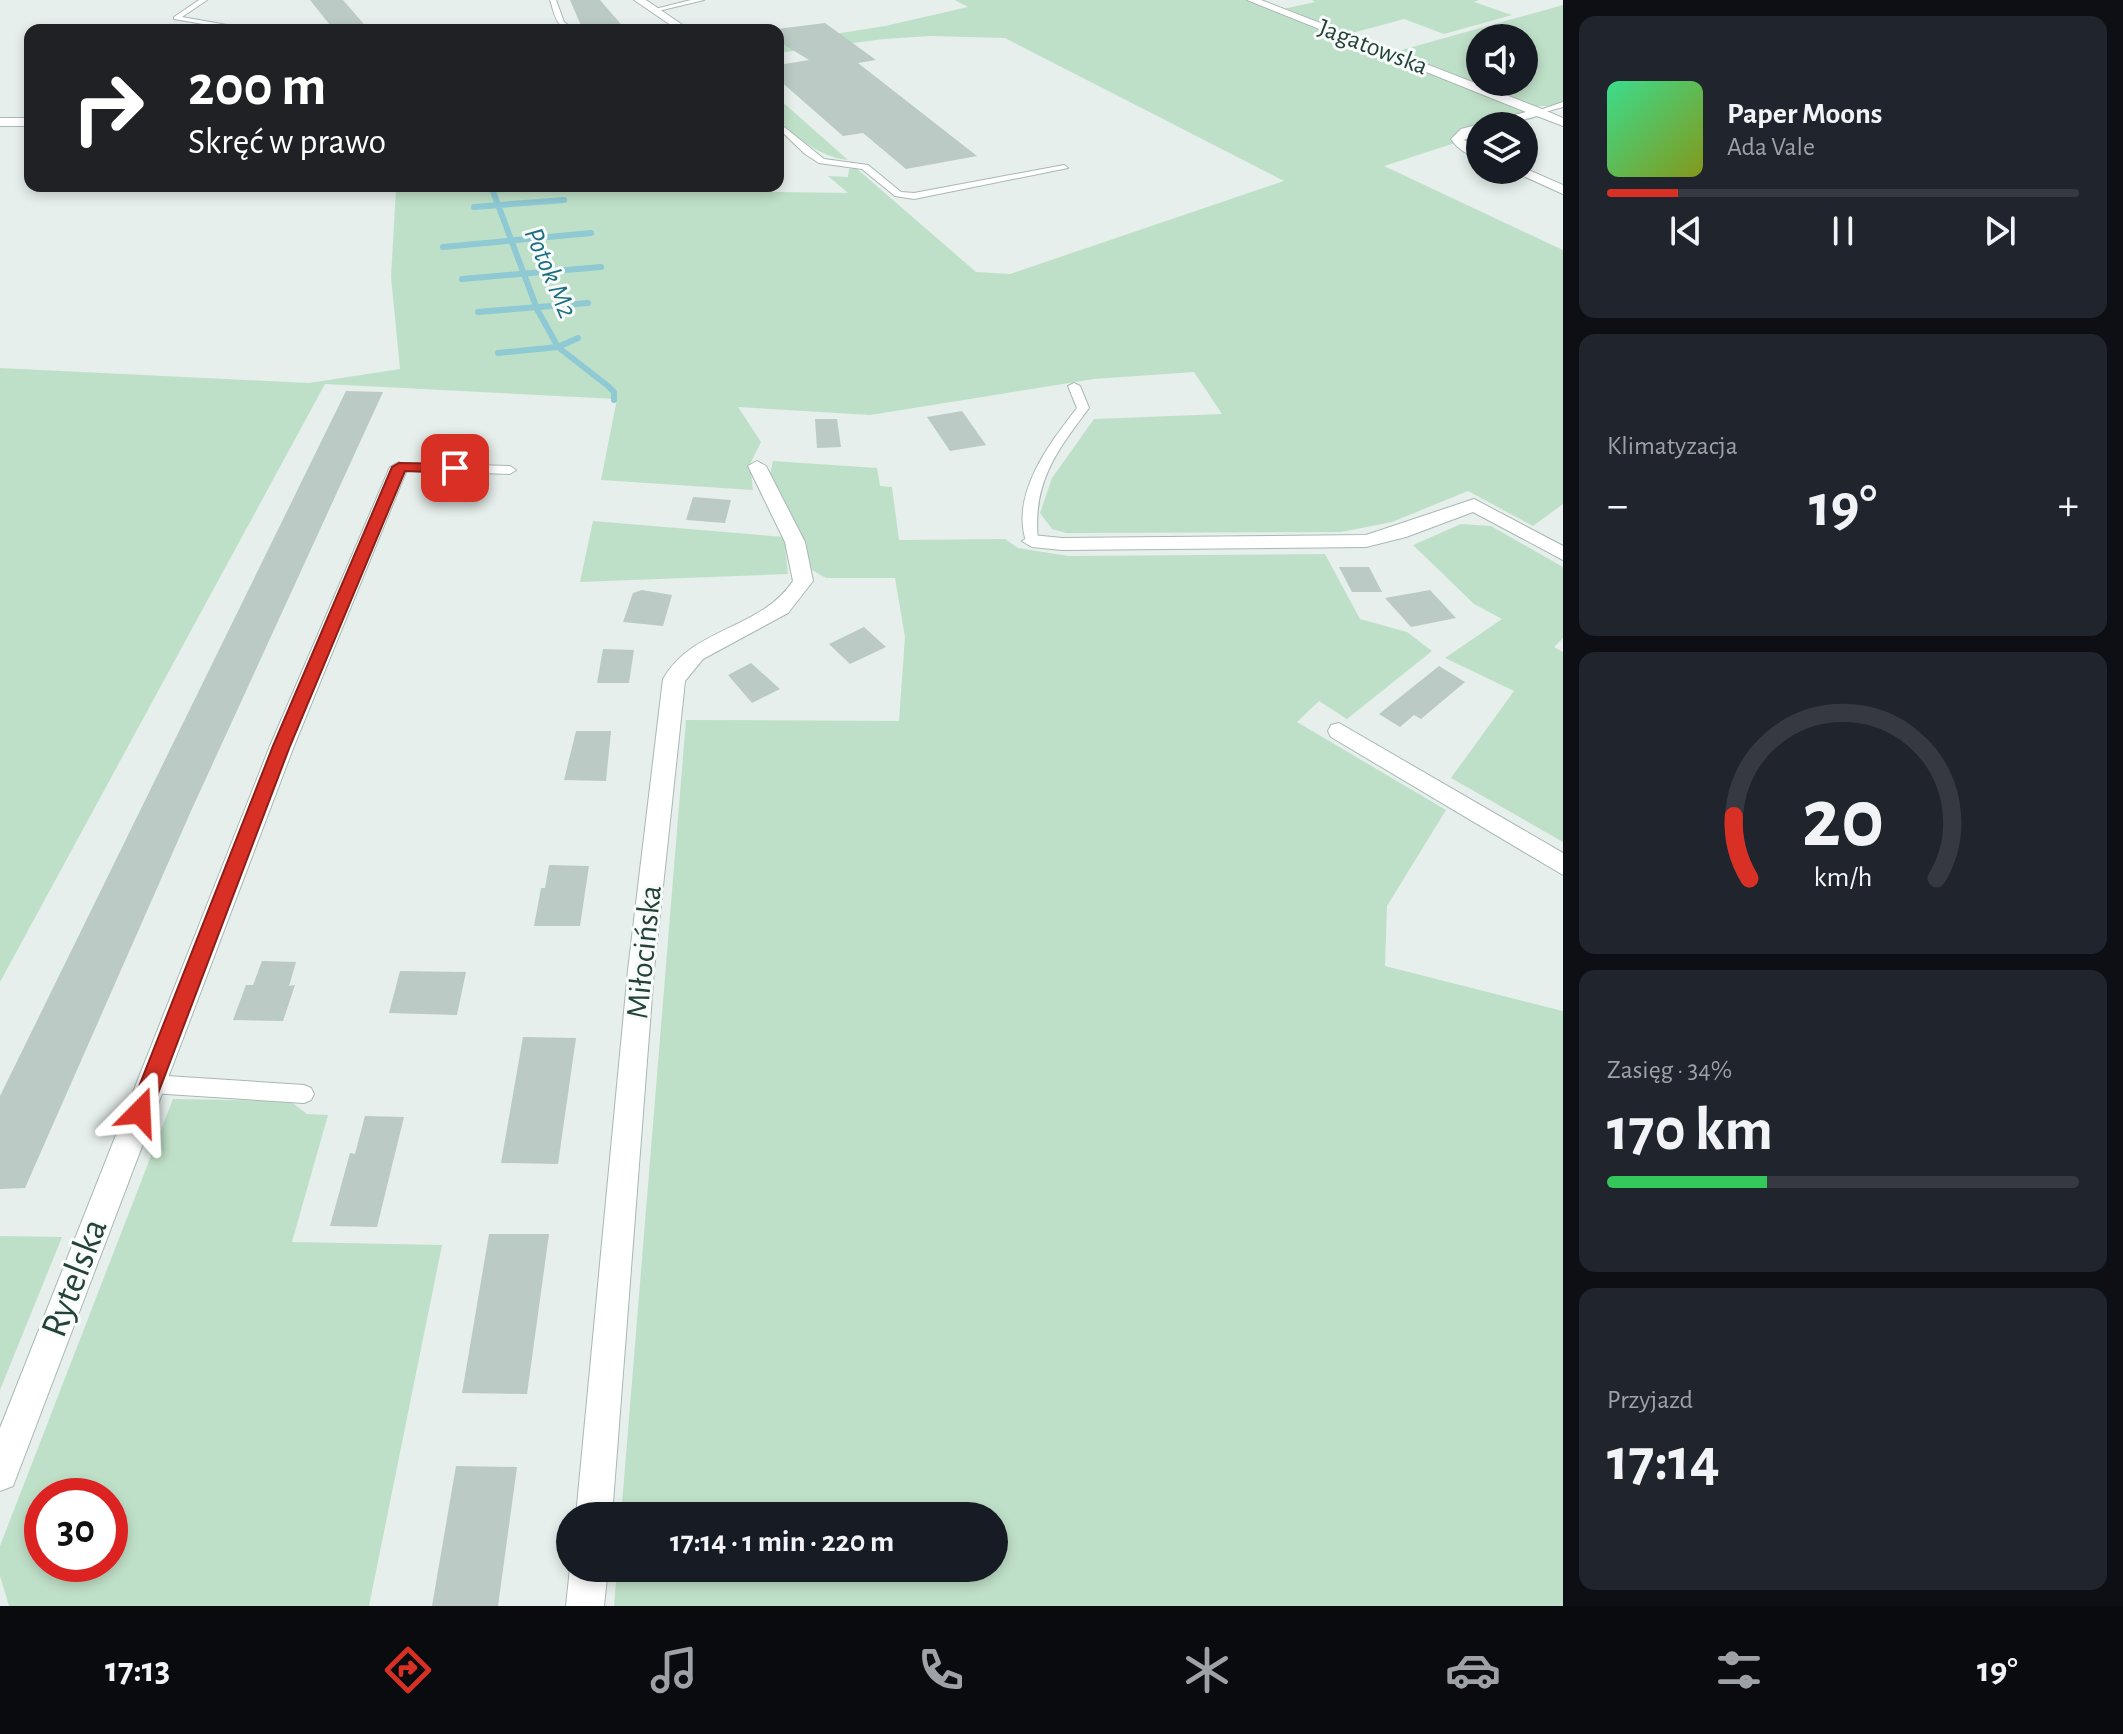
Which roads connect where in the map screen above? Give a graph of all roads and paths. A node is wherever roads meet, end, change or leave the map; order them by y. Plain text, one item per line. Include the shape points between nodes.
1 (204, 0) edge
2 (553, 0) edge
3 (639, 0) edge
4 (701, 0) edge
5 (1252, 0) edge
6 (654, 10) junction
7 (214, 24) edge
8 (562, 24) edge
9 (676, 24) edge
10 (1563, 104) edge
11 (1538, 112) junction
12 (0, 122) edge
13 (24, 122) edge
14 (1563, 122) edge
15 (784, 130) edge
16 (1466, 132) edge
17 (1466, 148) edge
18 (1064, 168) dead end
19 (1538, 179) edge
20 (1563, 190) edge
21 (1074, 386) dead end
22 (757, 466) dead end
23 (399, 467) joint
24 (510, 470) dead end
25 (1032, 541) joint
26 (1563, 554) edge
27 (1339, 731) dead end
28 (1563, 865) edge
29 (151, 1084) junction
30 (304, 1094) dead end
31 (0, 1473) edge
32 (595, 1502) edge
33 (588, 1582) edge
34 (585, 1606) edge

1 - 7 lane via 176,18
2 - 8 lane
3 - 6 street
4 - 6 lane
5 - 11 street, Jagatowska
6 - 9 street
10 - 11 lane
11 - 14 street, Jagatowska
12 - 13 street
15 - 18 lane via 822,161 865,167 898,194 914,196
16 - 17 street via 1457,139
19 - 20 street
21 - 25 lane via 1083,408 1050,451 1028,508
22 - 32 street, Miłocińska via 795,542 803,581 792,600 771,617 693,655 674,679 641,970
23 - 24 lane
23 - 29 street, Rytelska via 282,746
25 - 26 street via 1366,541 1474,505
27 - 28 street
29 - 30 lane
29 - 31 street, Rytelska
33 - 34 street

